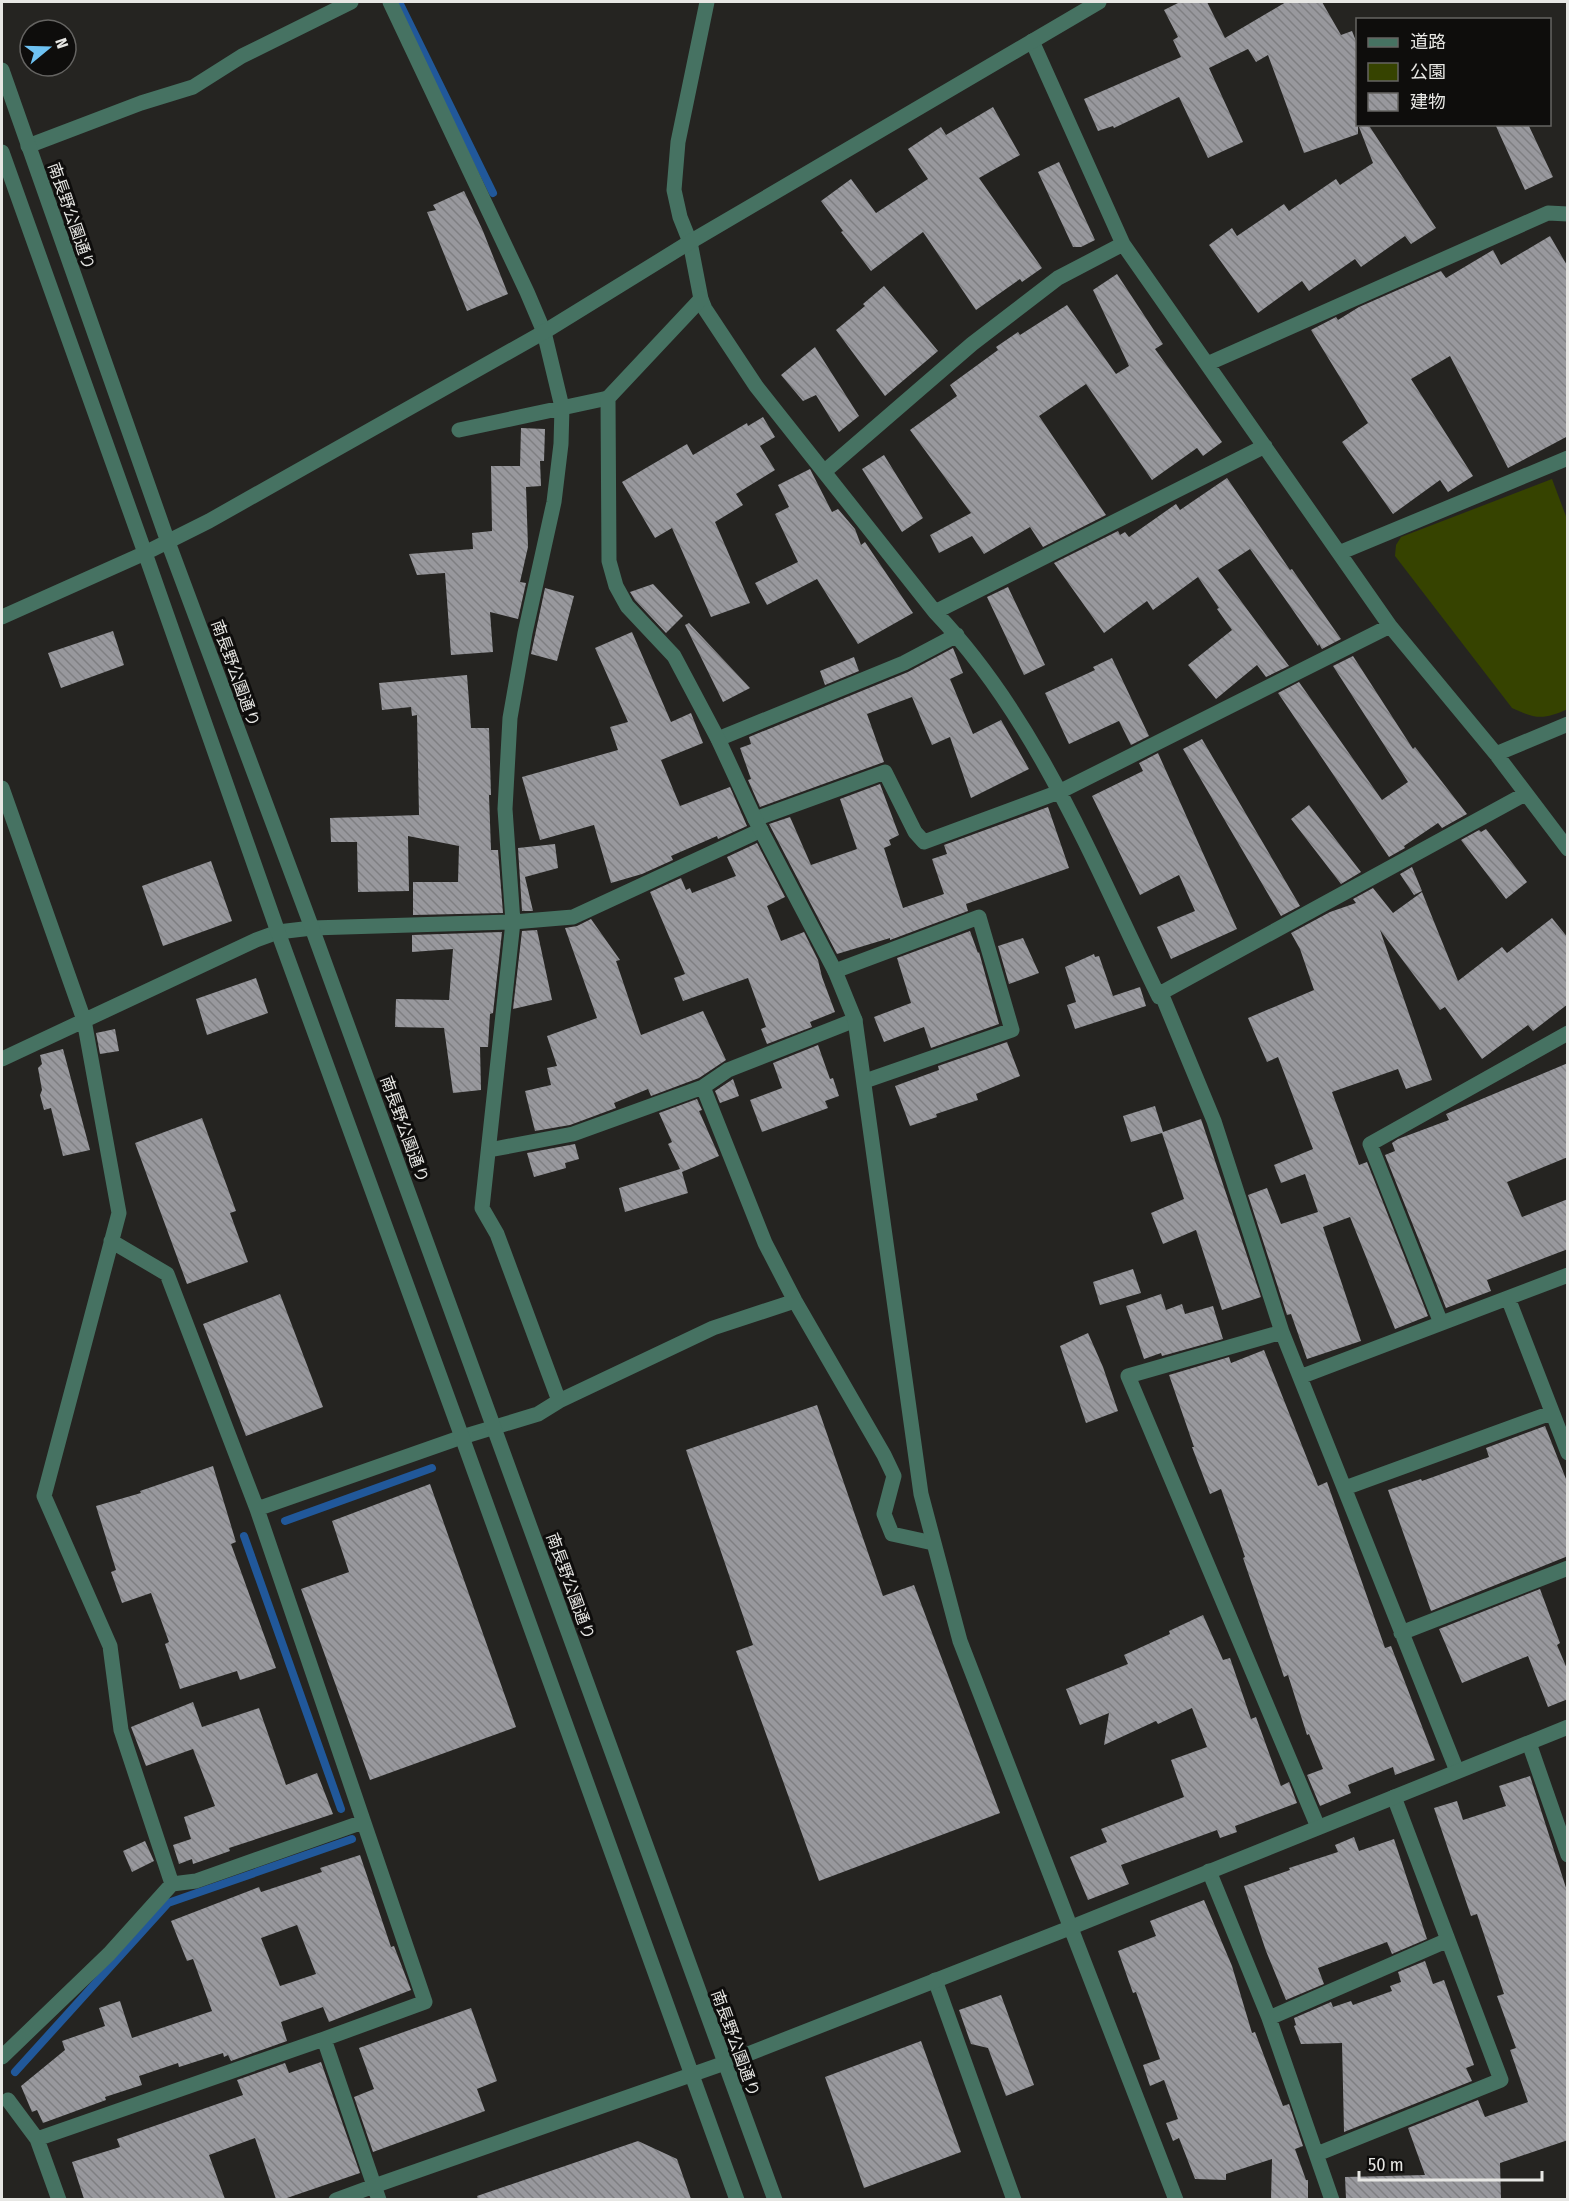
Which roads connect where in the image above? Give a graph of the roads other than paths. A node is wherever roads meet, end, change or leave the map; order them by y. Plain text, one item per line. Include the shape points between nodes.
1 (351, 2) edge
2 (390, 2) edge
3 (707, 2) edge
4 (1099, 2) edge
5 (1032, 41) junction
6 (2, 70) edge
7 (28, 146) junction
8 (2, 157) edge
9 (1568, 214) edge
10 (690, 242) junction
11 (1123, 243) junction
12 (701, 299) junction
13 (544, 332) junction
14 (1207, 364) junction
15 (608, 398) junction
16 (562, 407) junction
17 (459, 430) dead end
18 (1264, 446) junction
19 (1568, 458) edge
20 (825, 471) junction
21 (168, 542) junction
22 (145, 553) junction
23 (1339, 553) junction
24 (935, 612) junction
25 (2, 617) edge
26 (1390, 626) junction
27 (957, 635) junction
28 (1568, 724) edge
29 (718, 740) junction
30 (1496, 754) junction
31 (2, 788) edge
32 (1059, 792) junction
33 (1525, 794) junction
34 (758, 824) junction
35 (1568, 849) edge
36 (513, 922) junction
37 (312, 928) junction
38 (278, 932) junction
39 (835, 970) junction
40 (1161, 993) junction
41 (84, 1020) junction
42 (855, 1020) junction
43 (1568, 1033) edge
44 (2, 1059) edge
45 (865, 1081) junction
46 (703, 1088) junction
47 (489, 1150) junction
48 (111, 1241) junction
49 (1568, 1275) edge
50 (1508, 1298) junction
51 (795, 1301) junction
52 (1441, 1323) junction
53 (1282, 1332) junction
54 (1300, 1377) junction
55 (559, 1401) junction
56 (1551, 1413) junction
57 (494, 1428) junction
58 (462, 1437) junction
59 (1568, 1453) edge
60 (1345, 1488) junction
61 (257, 1509) junction
62 (933, 1543) junction
63 (1568, 1568) edge
64 (1401, 1633) junction
65 (1568, 1727) edge
66 (1529, 1743) junction
67 (1457, 1772) junction
68 (1394, 1797) junction
69 (363, 1822) junction
70 (1318, 1827) junction
71 (1568, 1855) edge
72 (1209, 1871) junction
73 (172, 1884) junction
74 (1072, 1927) junction
75 (1448, 1940) junction
76 (935, 1980) junction
77 (1269, 2018) junction
78 (324, 2039) junction
79 (2, 2056) edge
80 (724, 2063) junction
81 (691, 2075) junction
82 (4, 2100) edge
83 (37, 2139) junction
84 (1317, 2154) junction
85 (377, 2193) edge
86 (58, 2199) edge
87 (336, 2199) edge
88 (737, 2199) edge
89 (775, 2199) edge
90 (1014, 2199) edge
91 (1176, 2199) edge
92 (1332, 2199) edge

1 - 7 street via 242,56 193,87
2 - 13 street
3 - 10 street via 678,142 674,190
4 - 5 street
5 - 10 street
5 - 11 street
6 - 7 street, 南長野公園通り
7 - 21 street, 南長野公園通り
8 - 22 street
9 - 14 street via 1548,213
10 - 12 street
10 - 13 street
11 - 14 street
11 - 20 street via 1050,284 972,344
12 - 15 street
12 - 20 street via 756,386
13 - 16 street
13 - 21 street
14 - 18 street
15 - 16 street
15 - 29 street via 609,561 616,586 627,606 674,656
16 - 17 street
16 - 36 street via 554,502 510,718 505,809
18 - 23 street
18 - 24 street
19 - 23 street
20 - 24 street
21 - 22 street
21 - 37 street, 南長野公園通り
22 - 25 street
22 - 38 street
23 - 26 street
24 - 27 street
26 - 30 street
26 - 32 street
27 - 29 street via 904,663
27 - 32 street via 1015,714
28 - 30 street
29 - 34 street
30 - 33 street
31 - 41 street
32 - 34 street via 924,842 885,772
32 - 40 street via 1159,997
33 - 35 street
33 - 40 street
34 - 36 street via 573,917
34 - 39 street
36 - 37 street
36 - 47 street
37 - 38 street
37 - 57 street, 南長野公園通り
38 - 41 street
38 - 58 street
39 - 42 street
39 - 45 street via 979,917 1012,1030
40 - 53 street via 1214,1121
41 - 44 street
41 - 48 street via 119,1213
42 - 45 street
42 - 46 street via 728,1070
43 - 52 street via 1370,1144
45 - 62 street via 921,1494
46 - 47 street via 573,1134
46 - 51 street via 765,1243
47 - 55 street via 482,1208 497,1234
48 - 61 street via 167,1274
48 - 73 street via 44,1496 110,1646 121,1730
49 - 50 street
50 - 52 street
50 - 56 street
51 - 55 street via 713,1328
51 - 62 street via 894,1476 884,1514 892,1534
52 - 54 street
53 - 54 street
53 - 70 street via 1128,1376
54 - 60 street
55 - 57 street via 538,1414
56 - 59 street
56 - 60 street
57 - 58 street
57 - 80 street, 南長野公園通り
58 - 61 street
58 - 81 street
60 - 64 street
61 - 69 street
62 - 74 street via 960,1641
63 - 64 street
64 - 67 street
65 - 66 street
66 - 67 street
66 - 71 street
67 - 68 street
68 - 70 street
68 - 75 street
69 - 73 street via 196,1881
69 - 78 street via 425,2002
70 - 72 street
72 - 74 street
72 - 77 street
73 - 79 street via 110,1954
74 - 76 street
74 - 91 street
75 - 77 street
75 - 84 street via 1501,2080
76 - 80 street
76 - 90 street
77 - 84 street
78 - 83 street
78 - 85 street
80 - 81 street
80 - 89 street, 南長野公園通り
81 - 85 street
81 - 88 street
82 - 83 street
83 - 86 street
84 - 92 street
85 - 87 street

